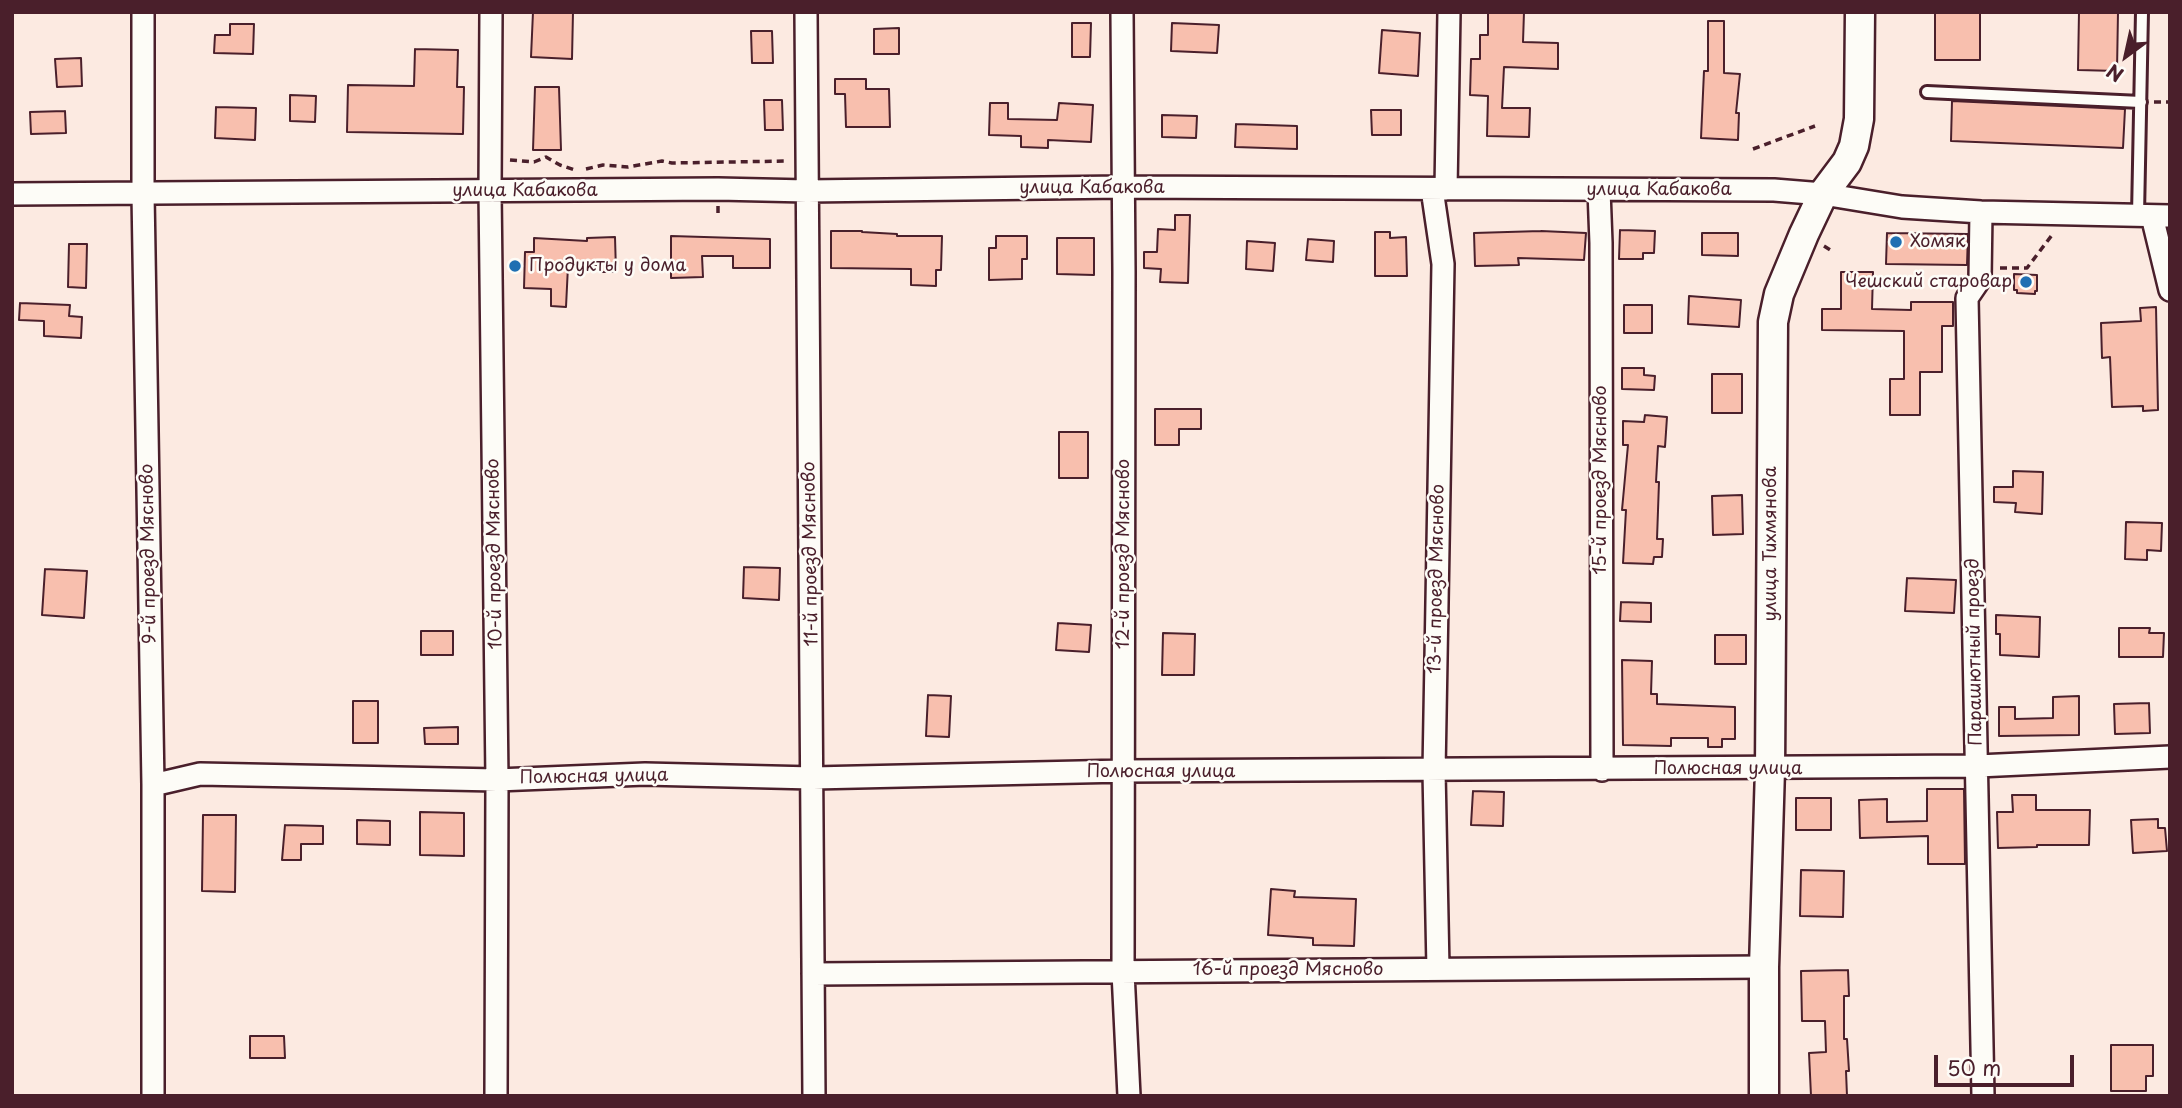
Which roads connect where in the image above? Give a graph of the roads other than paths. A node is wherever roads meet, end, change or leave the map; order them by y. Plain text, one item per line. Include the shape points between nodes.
1 (144, 12) edge
2 (491, 12) edge
3 (806, 12) edge
4 (1122, 12) edge
5 (1449, 12) edge
6 (1860, 12) edge
7 (2142, 12) edge
8 (1927, 92) dead end
9 (2141, 102) junction
10 (1122, 187) junction
11 (1439, 189) junction
12 (1599, 190) junction
13 (490, 191) junction
14 (807, 191) junction
15 (12, 194) edge
16 (143, 194) junction
17 (1823, 194) junction
18 (1980, 212) junction
19 (2153, 216) edge
20 (2170, 290) edge
21 (2170, 757) edge
22 (1978, 766) junction
23 (1770, 769) junction
24 (1602, 770) junction
25 (1124, 771) junction
26 (1434, 771) junction
27 (813, 778) junction
28 (497, 780) junction
29 (153, 785) junction
30 (1764, 967) junction
31 (1438, 969) junction
32 (1123, 972) junction
33 (813, 974) junction
34 (153, 1096) edge
35 (496, 1096) edge
36 (814, 1096) edge
37 (1129, 1096) edge
38 (1764, 1096) edge
39 (1983, 1096) edge

1 - 16 street, 9-й проезд Мясново
2 - 13 street, 10-й проезд Мясново
3 - 14 street, 11-й проезд Мясново
4 - 10 street, 12-й проезд Мясново
5 - 11 street, 13-й проезд Мясново
6 - 17 street, улица Тихмянова via 1859,119 1854,146
7 - 9 lane
8 - 9 lane
9 - 19 lane
10 - 11 street, улица Кабакова
10 - 14 street, улица Кабакова
10 - 25 street, 12-й проезд Мясново
11 - 12 street, улица Кабакова
11 - 26 street, 13-й проезд Мясново via 1443,264
12 - 17 street, улица Кабакова
12 - 24 street, 15-й проезд Мясново
13 - 14 street, улица Кабакова
13 - 16 street, улица Кабакова
13 - 28 street, 10-й проезд Мясново
14 - 27 street, 11-й проезд Мясново
15 - 16 street, улица Кабакова
16 - 29 street, 9-й проезд Мясново
17 - 18 street, улица Кабакова via 1902,207
17 - 23 street, улица Тихмянова via 1779,294 1773,322
18 - 19 street, улица Кабакова
18 - 22 street, Парашютный проезд via 1980,279 1967,298
19 - 20 street
21 - 22 street, Полюсная улица
22 - 23 street, Полюсная улица
22 - 39 street, Парашютный проезд
23 - 24 street, Полюсная улица
23 - 30 street, улица Тихмянова
24 - 26 street, Полюсная улица
25 - 26 street, Полюсная улица
25 - 27 street, Полюсная улица
25 - 32 street, 12-й проезд Мясново
26 - 31 street, 13-й проезд Мясново
27 - 28 street, Полюсная улица via 645,774
27 - 33 street, 11-й проезд Мясново
28 - 29 street, Полюсная улица via 200,775
28 - 35 street, 10-й проезд Мясново
29 - 34 street, 9-й проезд Мясново
30 - 31 street, 16-й проезд Мясново
30 - 38 street, улица Тихмянова
31 - 32 street, 16-й проезд Мясново
32 - 33 street, 16-й проезд Мясново
32 - 37 street, 12-й проезд Мясново
33 - 36 street, 11-й проезд Мясново

